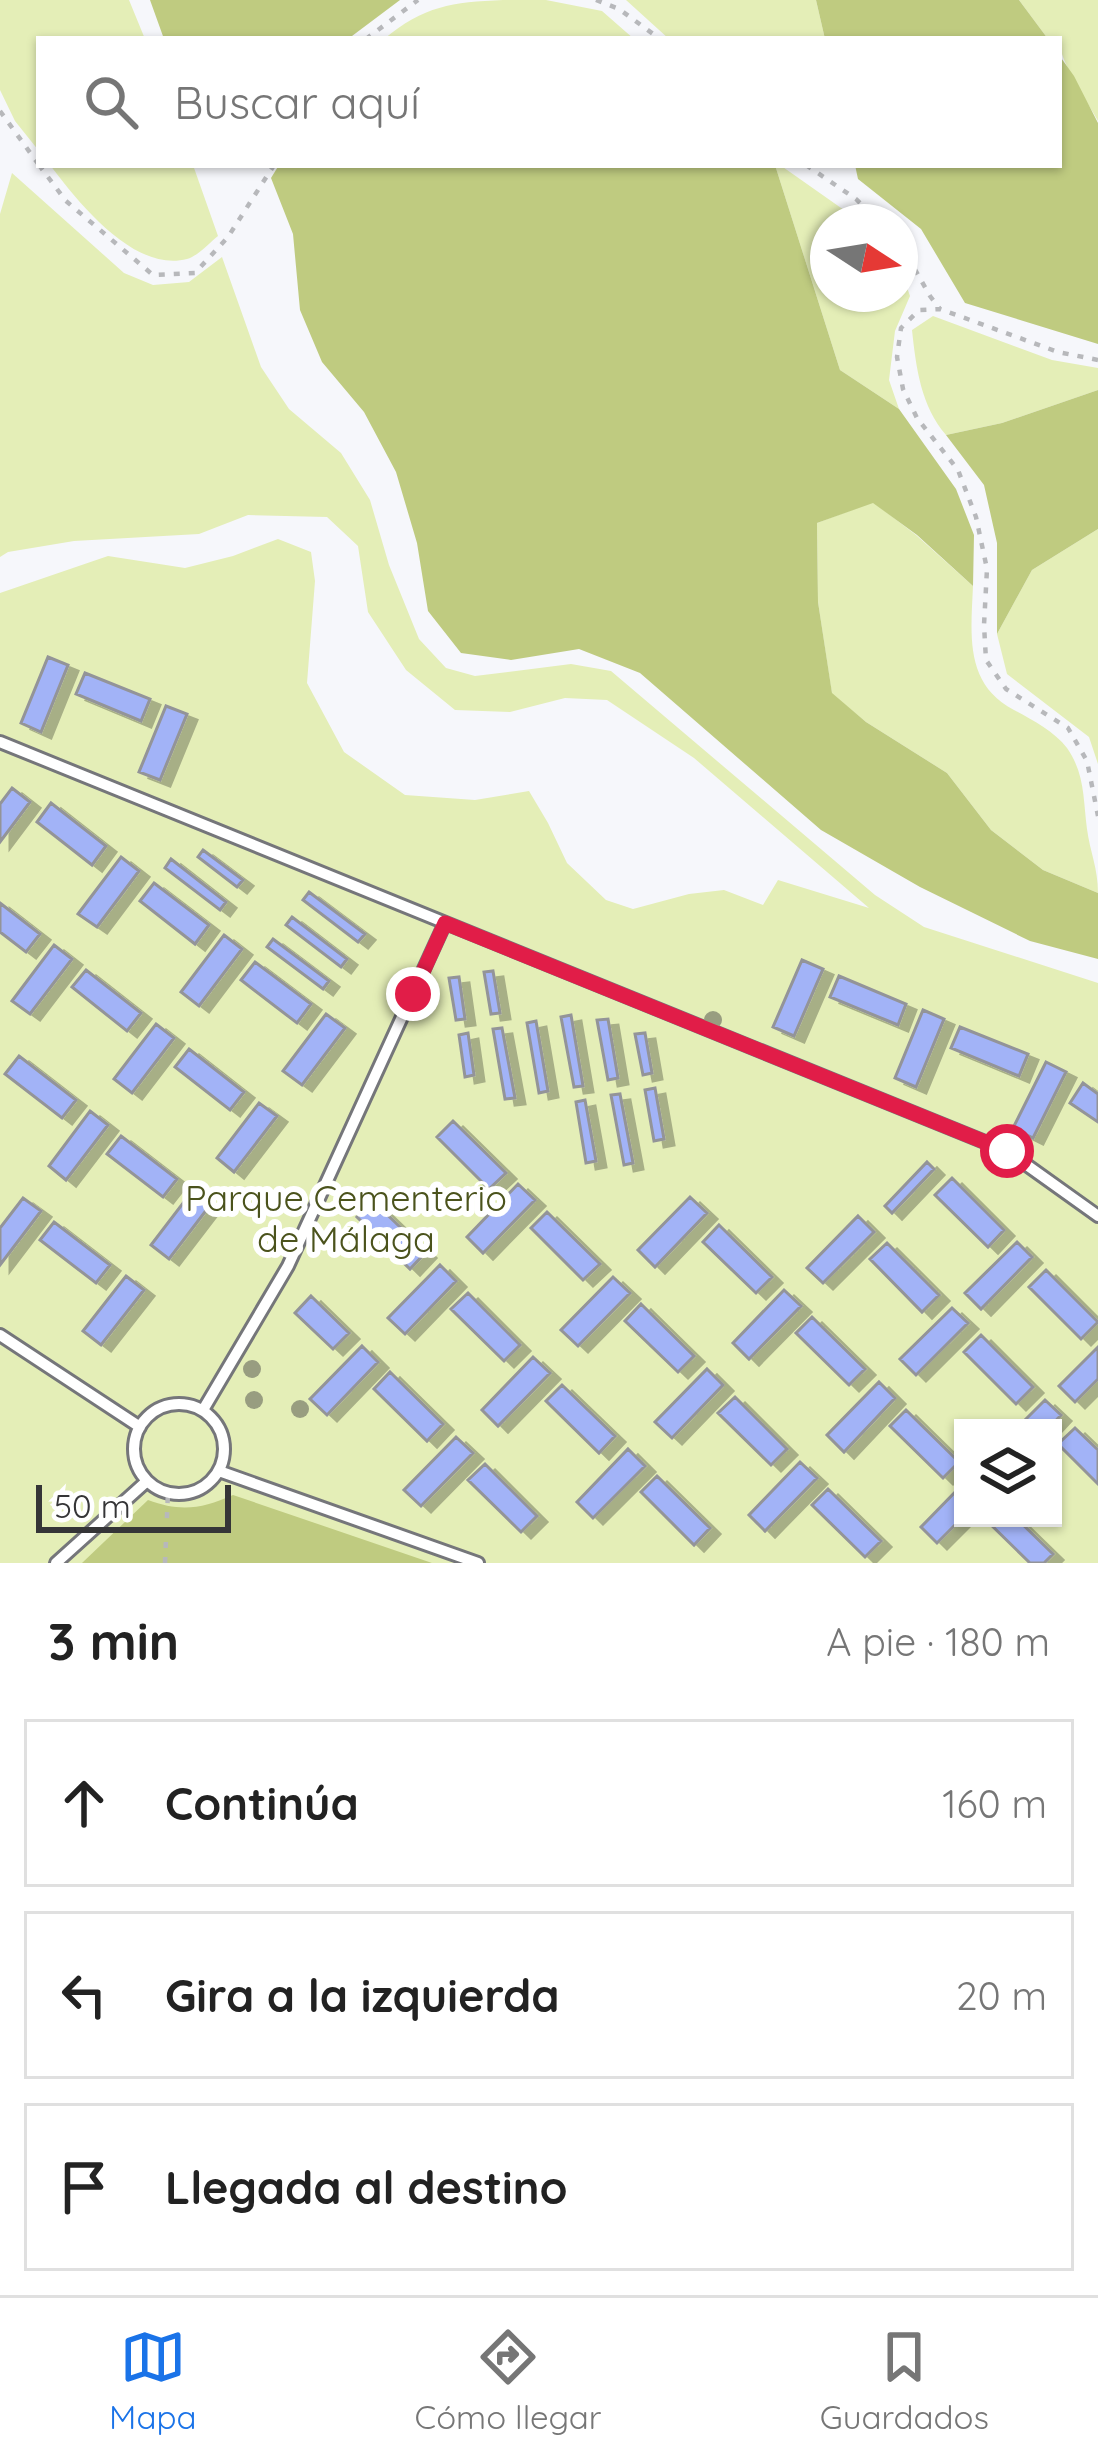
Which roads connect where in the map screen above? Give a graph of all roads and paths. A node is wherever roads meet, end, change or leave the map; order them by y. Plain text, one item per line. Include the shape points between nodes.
1 (418, 0) edge
2 (596, 0) edge
3 (369, 36) edge
4 (656, 36) edge
5 (0, 111) edge
6 (36, 161) edge
7 (41, 168) edge
8 (272, 168) edge
9 (810, 168) edge
10 (861, 204) edge
11 (918, 275) edge
12 (940, 309) junction
13 (1098, 359) edge
14 (0, 742) edge
15 (1098, 816) edge
16 (445, 923) junction
17 (1098, 1216) edge
18 (0, 1335) edge
19 (203, 1410) junction
20 (140, 1427) junction
21 (219, 1471) junction
22 (147, 1481) junction
23 (168, 1492) junction
24 (56, 1563) edge
25 (165, 1563) edge
26 (478, 1563) edge

1 - 3 path
2 - 4 path
5 - 6 path
7 - 8 path via 66,201 153,275 195,273
9 - 10 path
11 - 12 path
12 - 13 path
12 - 15 path via 919,310 901,328 897,358 916,418 958,470 976,517 988,569 986,660 1006,688 1068,728 1088,761
14 - 16 lane
16 - 17 lane via 1007,1151
16 - 19 lane via 288,1266
18 - 20 lane
19 - 20 lane via 168,1406
19 - 21 lane via 223,1437
20 - 22 lane via 134,1446
21 - 23 lane via 205,1486
21 - 26 lane
22 - 23 lane
22 - 24 lane
23 - 25 path

